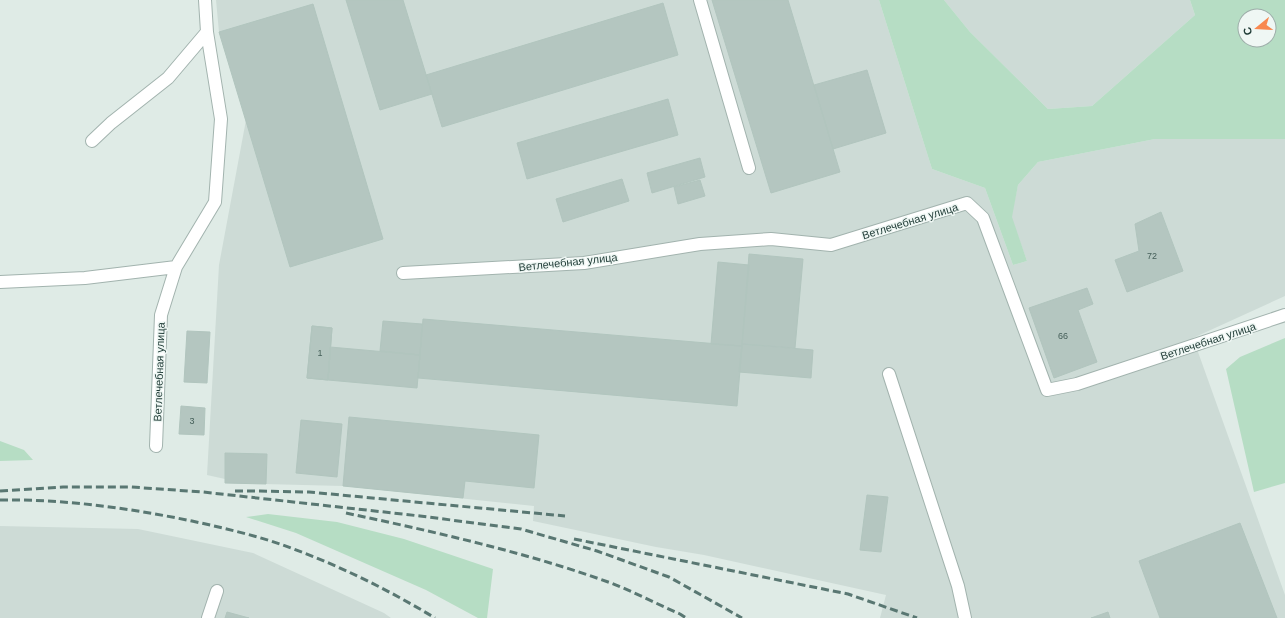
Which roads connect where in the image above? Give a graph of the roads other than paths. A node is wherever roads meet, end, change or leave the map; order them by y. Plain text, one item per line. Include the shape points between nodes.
1 (205, 0) edge
2 (700, 0) edge
3 (207, 32) junction
4 (92, 141) dead end
5 (749, 168) dead end
6 (176, 267) junction
7 (403, 273) dead end
8 (0, 282) edge
9 (1285, 315) edge
10 (890, 374) dead end
11 (156, 446) dead end
12 (217, 591) dead end
13 (208, 618) edge
14 (965, 618) edge

1 - 3 lane, Ветлечебная улица
2 - 5 lane
3 - 4 lane via 168,78
3 - 6 lane, Ветлечебная улица via 221,118 215,202
6 - 8 lane via 85,278
6 - 11 lane, Ветлечебная улица via 161,315
7 - 9 lane, Ветлечебная улица via 584,263 700,244 771,239 831,245 968,204 982,218 1047,390 1077,384
10 - 14 lane via 958,586
12 - 13 lane

